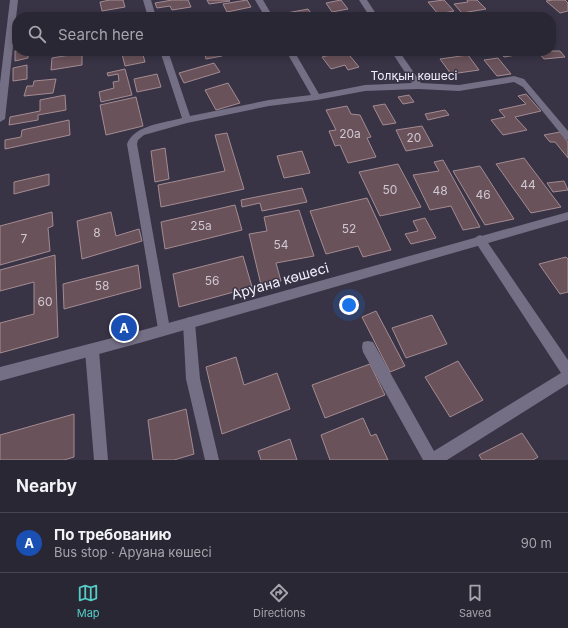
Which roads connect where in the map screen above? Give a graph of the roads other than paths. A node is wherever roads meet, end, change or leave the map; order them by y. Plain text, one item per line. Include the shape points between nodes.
1 (14, 0) edge
2 (147, 0) edge
3 (259, 0) edge
4 (363, 0) edge
5 (13, 12) edge
6 (151, 12) edge
7 (266, 12) edge
8 (371, 12) edge
9 (12, 17) edge
10 (166, 56) edge
11 (293, 56) edge
12 (399, 56) edge
13 (418, 86) junction
14 (317, 97) junction
15 (0, 119) edge
16 (187, 120) junction
17 (568, 137) edge
18 (568, 216) edge
19 (480, 240) junction
20 (189, 323) junction
21 (164, 329) junction
22 (368, 347) dead end
23 (92, 351) junction
24 (568, 372) edge
25 (0, 374) edge
26 (568, 376) edge
27 (101, 460) edge
28 (212, 460) edge
29 (432, 460) edge

1 - 5 street
2 - 6 street
3 - 7 street
4 - 8 street
9 - 15 street
10 - 16 street
11 - 14 street
12 - 13 street
13 - 14 street, Толқын көшесі via 365,88
13 - 17 street, Толқын көшесі via 459,88 521,81
14 - 16 street, Толқын көшесі via 269,103
16 - 21 street, Толқын көшесі via 141,134 134,138 132,144
18 - 19 street, Аруана көшесі
19 - 20 street, Аруана көшесі
19 - 24 street
20 - 21 street, Аруана көшесі
20 - 28 street via 193,379
21 - 23 street, Аруана көшесі
22 - 29 street
23 - 25 street, Аруана көшесі
23 - 27 street
26 - 29 street

